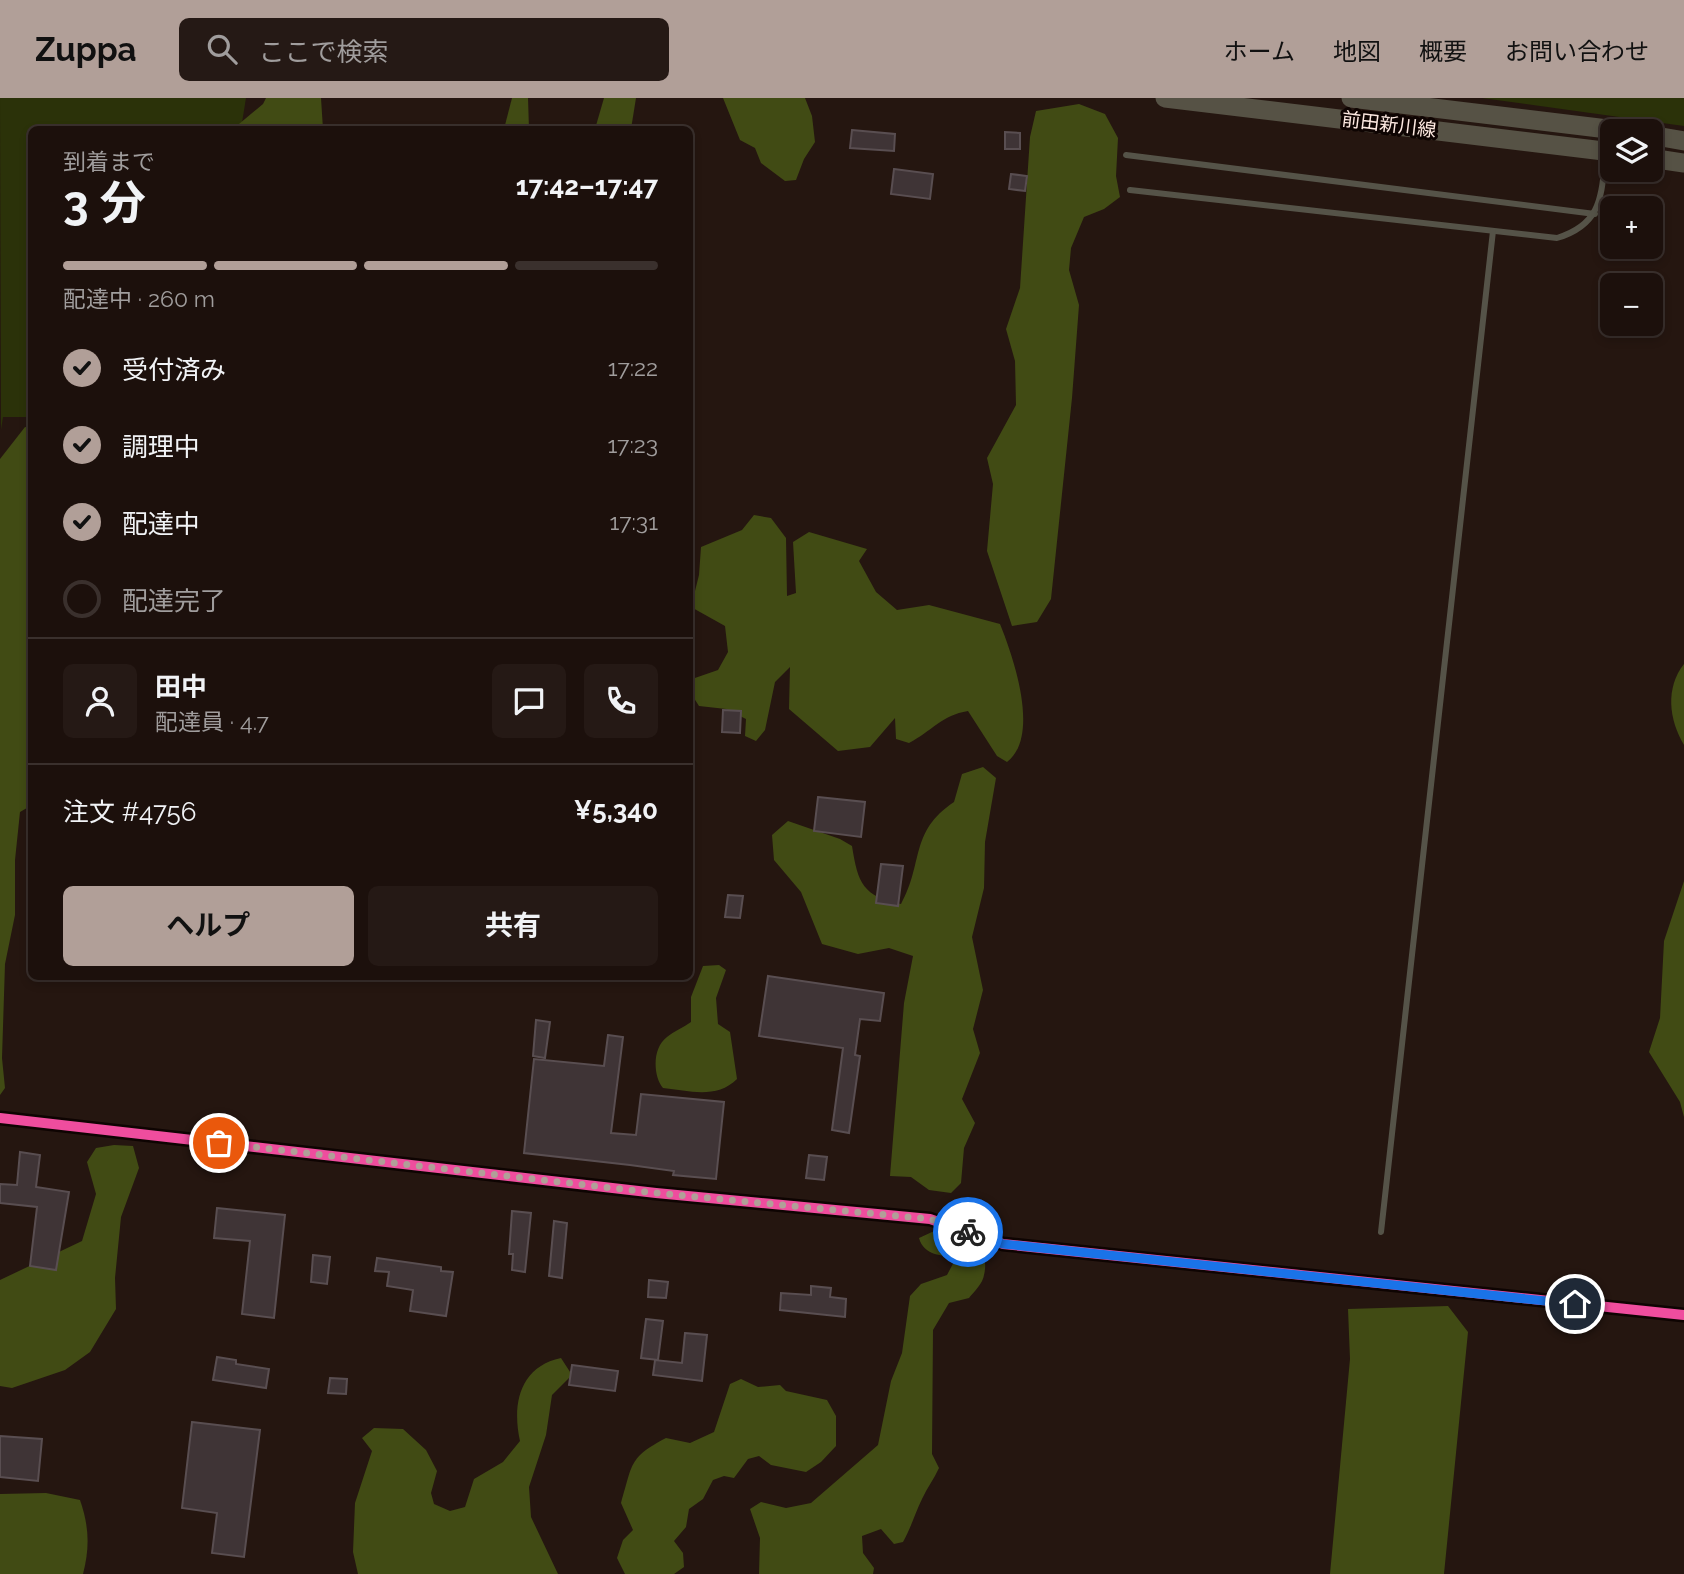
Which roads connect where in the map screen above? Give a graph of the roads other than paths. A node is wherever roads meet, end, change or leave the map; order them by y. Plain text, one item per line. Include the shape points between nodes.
1 (1165, 98) edge
2 (1351, 98) edge
3 (1600, 128) edge
4 (1663, 137) edge
5 (1684, 141) edge
6 (1600, 150) edge
7 (1126, 155) dead end
8 (1663, 160) edge
9 (1684, 163) edge
10 (1603, 182) edge
11 (1130, 190) dead end
12 (1595, 214) junction
13 (1493, 231) junction
14 (0, 1118) edge
15 (1381, 1232) dead end
16 (1684, 1315) edge

1 - 6 main road, 前田新川線
2 - 3 main road, 前田新川線
4 - 5 main road
7 - 12 lane
8 - 9 main road
10 - 12 lane
11 - 13 lane
12 - 13 lane via 1575,232 1557,238
13 - 15 lane
14 - 16 street via 656,1193 930,1219 1003,1244

